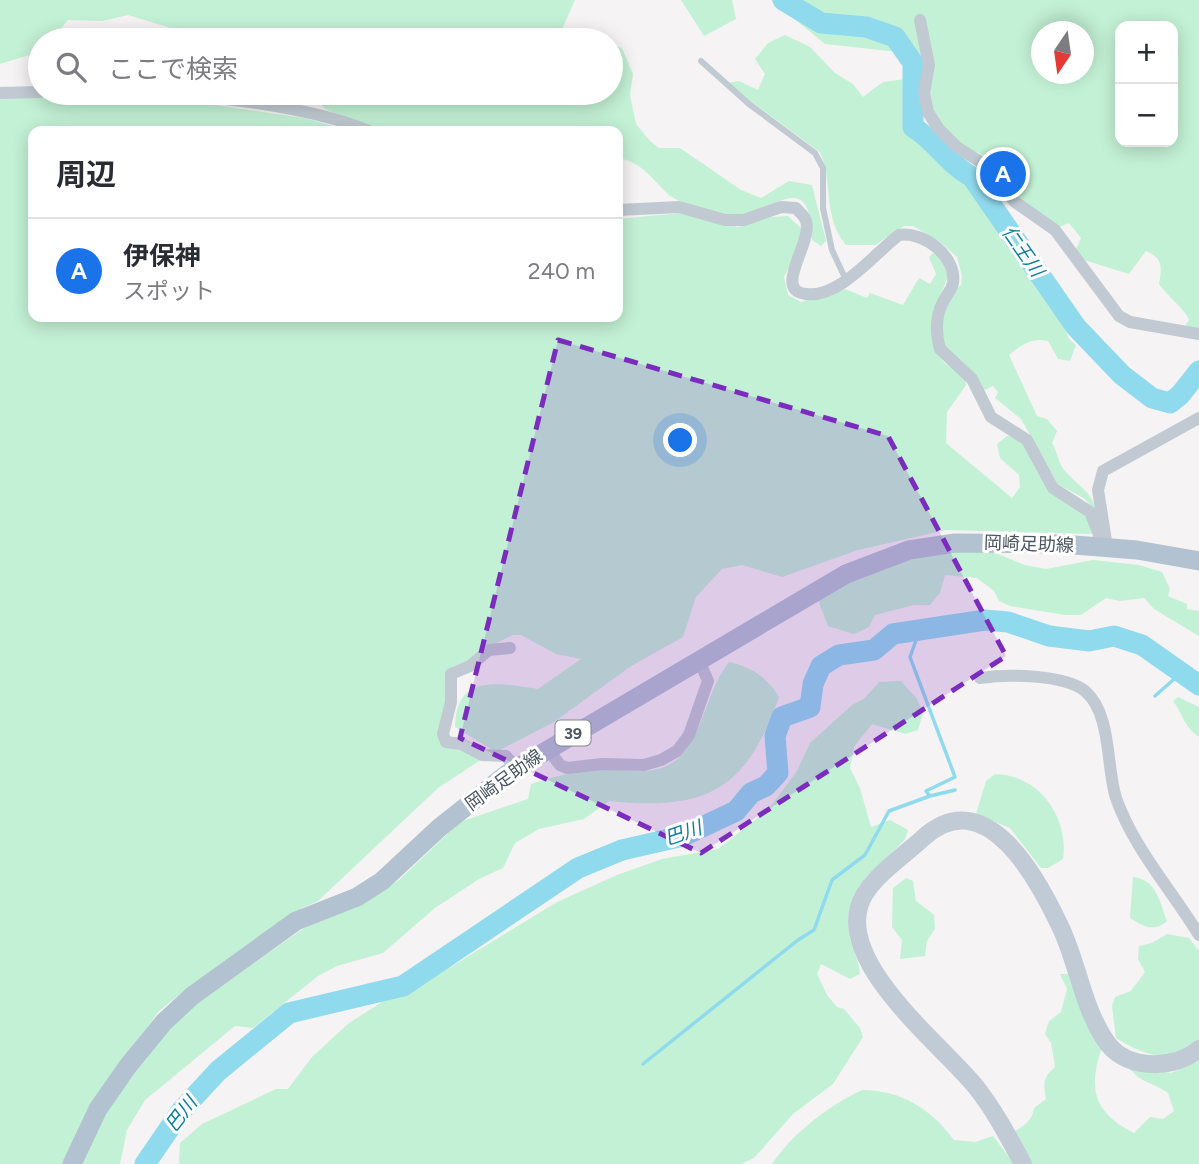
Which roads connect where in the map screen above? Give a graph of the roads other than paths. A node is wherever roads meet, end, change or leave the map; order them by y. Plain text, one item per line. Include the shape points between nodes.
1 (920, 20) dead end
2 (701, 61) dead end
3 (28, 92) edge
4 (0, 93) edge
5 (250, 105) edge
6 (353, 126) edge
7 (623, 210) edge
8 (846, 280) junction
9 (1199, 334) edge
10 (1199, 418) edge
11 (1101, 548) junction
12 (1199, 561) edge
13 (510, 648) dead end
14 (699, 660) junction
15 (981, 678) dead end
16 (547, 748) junction
17 (516, 768) junction
18 (1199, 934) edge
19 (1199, 1048) edge
20 (72, 1164) edge
21 (1023, 1164) edge

1 - 9 street via 929,65 924,93 938,128 982,163 1015,202 1055,230 1119,316
2 - 8 lane via 815,153 822,168 823,208 832,250
3 - 4 street
5 - 6 street via 319,115
7 - 8 street via 679,207 725,220 744,220 781,207 796,208 806,219 807,235 791,273 792,285 798,293 808,295
8 - 11 street via 899,235 917,235 938,248 953,271 953,284 937,320 940,349 972,379 991,417 1027,440 1053,488 1090,512
10 - 11 street via 1103,471 1098,490 1107,537
11 - 12 main road, 岡崎足助線 / 39
11 - 14 main road, 岡崎足助線 / 39 via 1003,542 909,550 846,574
13 - 17 street via 489,650 452,674 443,734 446,742 475,753 506,755
14 - 16 main road, 岡崎足助線 / 39
14 - 16 street via 708,681 688,735 677,751 644,765 567,768
15 - 18 street via 1035,677 1073,685 1087,694 1101,722 1117,799 1133,836
16 - 17 main road, 岡崎足助線 / 39
17 - 20 main road, 岡崎足助線 / 39 via 439,828 382,881 357,897 296,921 192,996 128,1066 98,1109
19 - 21 street via 1175,1063 1159,1065 1125,1057 1109,1045 1061,927 1004,840 976,821 963,819 938,826 863,896 858,934 902,1010 976,1088

